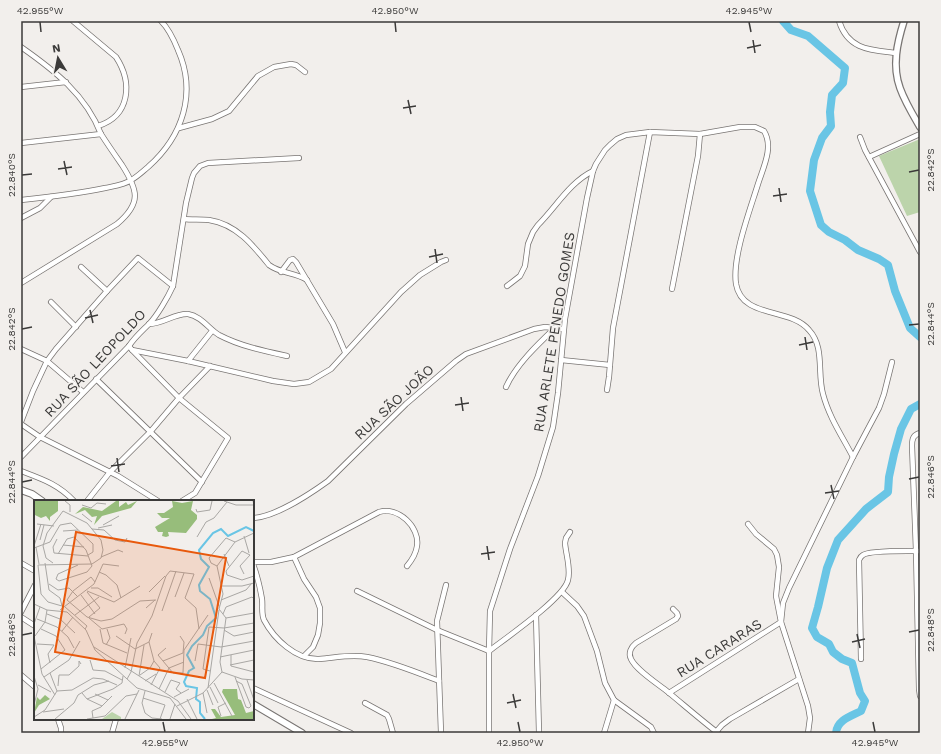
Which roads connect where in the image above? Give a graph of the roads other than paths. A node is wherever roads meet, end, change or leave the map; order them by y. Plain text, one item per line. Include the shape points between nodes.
1 (73, 21) edge
2 (161, 21) edge
3 (839, 21) edge
4 (904, 21) edge
5 (21, 47) edge
6 (896, 52) junction
7 (305, 72) dead end
8 (66, 82) junction
9 (21, 87) edge
10 (98, 126) junction
11 (920, 127) edge
12 (179, 128) junction
13 (650, 132) junction
14 (101, 134) junction
15 (700, 134) junction
16 (920, 134) edge
17 (860, 137) dead end
18 (21, 143) edge
19 (869, 157) junction
20 (299, 158) dead end
21 (593, 171) junction
22 (132, 180) junction
23 (51, 197) junction
24 (21, 200) edge
25 (21, 218) edge
26 (184, 219) junction
27 (920, 252) edge
28 (446, 260) dead end
29 (81, 267) dead end
30 (281, 272) junction
31 (307, 280) junction
32 (21, 283) edge
33 (173, 286) junction
34 (507, 286) dead end
35 (672, 289) dead end
36 (107, 291) junction
37 (51, 302) dead end
38 (149, 324) junction
39 (76, 327) junction
40 (556, 327) junction
41 (563, 329) junction
42 (212, 331) junction
43 (130, 348) junction
44 (21, 349) edge
45 (345, 352) junction
46 (287, 356) dead end
47 (561, 360) junction
48 (47, 361) junction
49 (188, 361) junction
50 (892, 362) dead end
51 (610, 365) junction
52 (210, 366) junction
53 (96, 379) junction
54 (506, 388) dead end
55 (607, 390) dead end
56 (83, 392) junction
57 (179, 398) junction
58 (21, 423) edge
59 (151, 431) junction
60 (920, 433) edge
61 (40, 437) junction
62 (21, 457) edge
63 (853, 457) junction
64 (21, 471) edge
65 (110, 472) junction
66 (202, 482) junction
67 (21, 490) edge
68 (41, 500) edge
69 (73, 500) edge
70 (88, 500) edge
71 (156, 500) edge
72 (184, 500) edge
73 (254, 518) edge
74 (748, 524) dead end
75 (570, 532) dead end
76 (918, 551) edge
77 (294, 557) junction
78 (21, 563) edge
79 (254, 563) edge
80 (407, 566) dead end
81 (254, 567) edge
82 (34, 570) edge
83 (446, 584) dead end
84 (34, 587) edge
85 (357, 591) dead end
86 (562, 592) junction
87 (673, 609) dead end
88 (21, 612) edge
89 (536, 615) junction
90 (21, 617) edge
91 (781, 622) junction
92 (34, 625) edge
93 (437, 630) junction
94 (489, 651) junction
95 (304, 656) junction
96 (862, 659) dead end
97 (21, 675) edge
98 (799, 679) junction
99 (440, 681) junction
100 (34, 686) edge
101 (254, 688) edge
102 (669, 693) junction
103 (920, 696) edge
104 (614, 700) junction
105 (365, 703) dead end
106 (254, 705) edge
107 (58, 720) edge
108 (116, 720) edge
109 (716, 732) edge
110 (61, 733) edge
111 (112, 733) edge
112 (302, 733) edge
113 (351, 733) edge
114 (393, 733) edge
115 (441, 733) edge
116 (489, 733) edge
117 (539, 733) edge
118 (604, 733) edge
119 (654, 733) edge
120 (808, 733) edge

1 - 10 street via 116,57 125,79 125,102 118,116 107,124
2 - 12 street via 175,43 186,72 187,93
3 - 6 street via 848,38 857,45 870,50
4 - 6 street
5 - 8 street
6 - 11 street via 899,86
7 - 12 street via 291,64 274,67 258,76 230,110 212,119
8 - 9 street
8 - 10 street via 79,96
10 - 14 street
12 - 22 street via 157,159
13 - 15 street, RUA ARLETE PENEDO GOMES
13 - 21 street, RUA ARLETE PENEDO GOMES via 626,135 617,139 605,150
13 - 51 street via 616,307
14 - 18 street
14 - 22 street
15 - 35 street
15 - 63 street, RUA ARLETE PENEDO GOMES via 755,127 766,134 764,166 739,246 735,271 737,286 741,297 753,307 790,317 808,328 814,336 819,352 822,392 828,412
16 - 19 street
17 - 19 street
19 - 27 street
20 - 26 street, RUA SÃO LEOPOLDO via 222,162 200,166 192,178
21 - 34 street via 574,184 538,225 528,244 525,266 520,276
21 - 41 street, RUA ARLETE PENEDO GOMES
22 - 23 street via 87,192
22 - 32 street via 135,198 124,218
23 - 24 street
23 - 25 street via 40,208
26 - 30 street via 209,220 230,228 245,237 269,265
26 - 33 street, RUA SÃO LEOPOLDO
28 - 45 street via 401,292
29 - 36 street
30 - 31 street via 301,276
30 - 31 street via 293,259
31 - 45 street via 333,324
33 - 36 street via 138,258
33 - 38 street, RUA SÃO LEOPOLDO
36 - 39 street
37 - 39 street
38 - 42 street via 186,314 193,315
38 - 43 street, RUA SÃO LEOPOLDO via 136,336
39 - 48 street
40 - 41 street, RUA SÃO JOÃO
40 - 54 street via 514,372
40 - 73 street, RUA SÃO JOÃO via 534,329 466,354 406,404 314,491 273,513
41 - 47 street, RUA ARLETE PENEDO GOMES
42 - 46 street via 235,342
42 - 49 street
43 - 49 street
43 - 53 street, RUA SÃO LEOPOLDO
43 - 57 street
44 - 48 street
45 - 52 street via 331,369 309,382 301,383 273,381
47 - 51 street
47 - 94 street, RUA ARLETE PENEDO GOMES via 553,427 490,611
48 - 56 street
48 - 58 street
49 - 52 street
50 - 63 street via 882,402
51 - 55 street
52 - 57 street
53 - 56 street, RUA SÃO LEOPOLDO
53 - 59 street
56 - 61 street, RUA SÃO LEOPOLDO
57 - 59 street
57 - 66 street via 228,438
58 - 61 street
59 - 65 street
59 - 66 street
60 - 76 street via 913,438 912,446
61 - 62 street, RUA SÃO LEOPOLDO
61 - 65 street
63 - 91 street via 789,588 783,603
64 - 69 street via 54,484
65 - 70 street
65 - 71 street
66 - 72 street via 195,493
67 - 68 main road
74 - 91 street via 777,555 779,567 776,596
75 - 86 street via 565,543 569,576
76 - 96 street via 876,552 861,557
76 - 103 street
77 - 79 street
77 - 80 street via 379,512 390,510 406,519 417,535 417,547
77 - 95 street via 320,608 318,635 313,647
78 - 82 street
81 - 95 street via 261,594 263,618 281,642
83 - 93 street
84 - 88 street
85 - 93 street
86 - 89 street
86 - 104 street via 584,616
87 - 102 street via 678,616 676,619 636,643 630,652 632,662
89 - 94 street
89 - 117 street
90 - 92 street
91 - 98 street
91 - 102 street, RUA CARARAS
93 - 94 street
93 - 99 street
94 - 116 street, RUA ARLETE PENEDO GOMES
95 - 99 street via 317,659 351,655 366,657
97 - 100 street
98 - 109 street via 730,719
98 - 120 street via 808,706
99 - 115 street
101 - 113 street
102 - 109 street
104 - 118 street
104 - 119 street via 651,727
105 - 114 street via 387,715
106 - 112 main road
107 - 110 street
108 - 111 street

